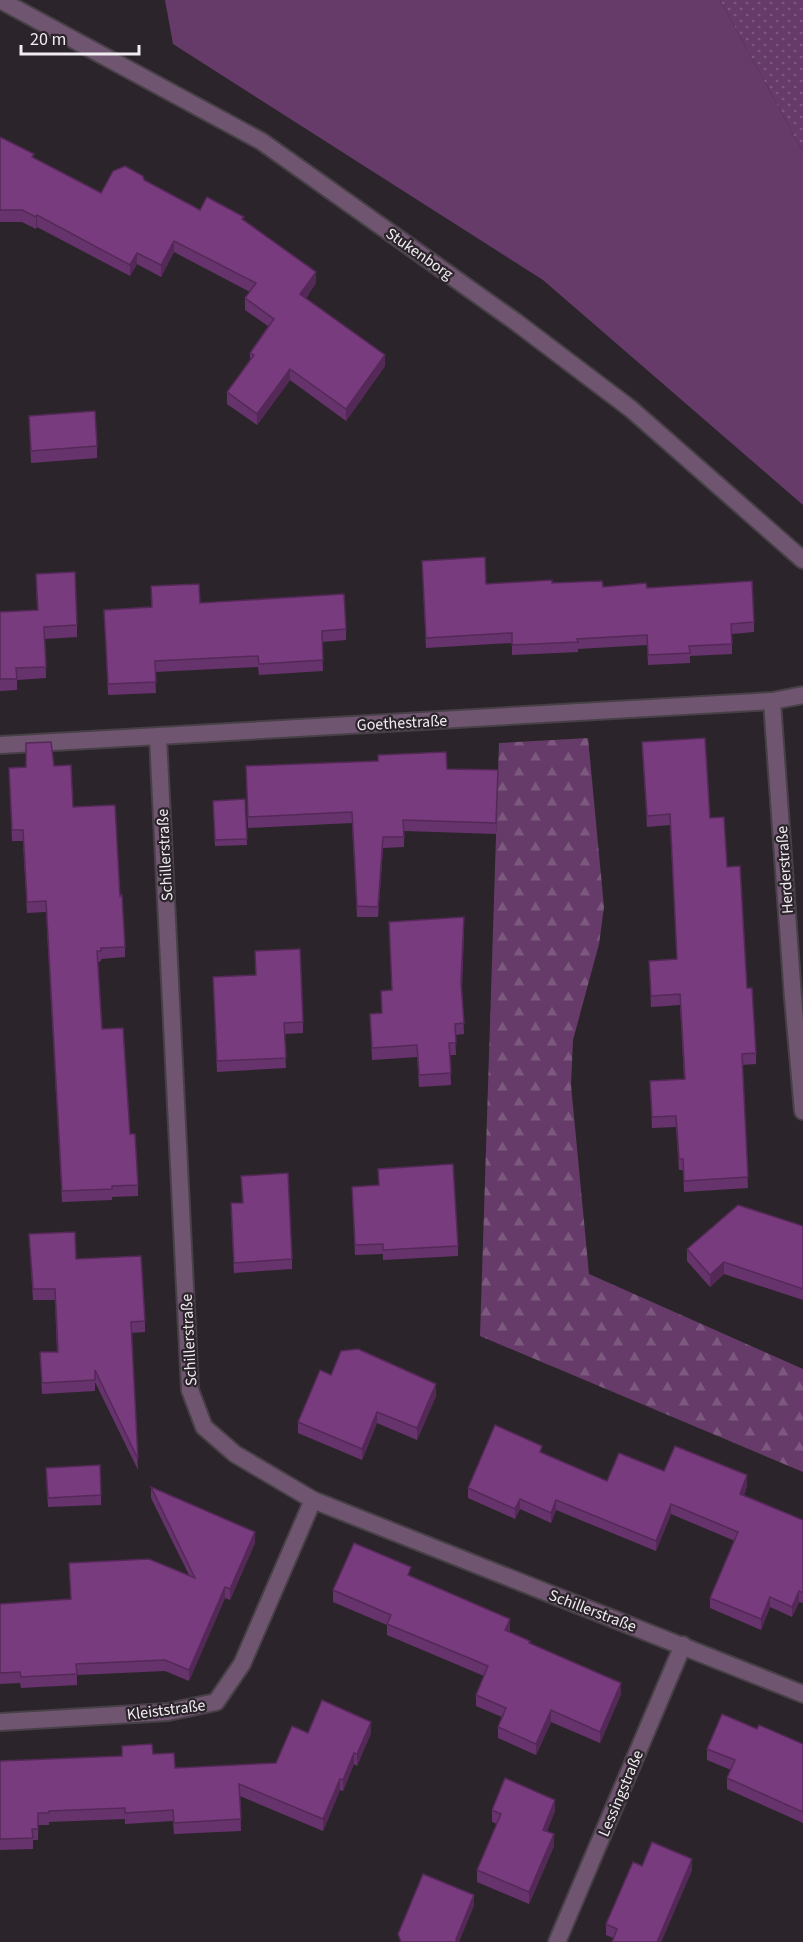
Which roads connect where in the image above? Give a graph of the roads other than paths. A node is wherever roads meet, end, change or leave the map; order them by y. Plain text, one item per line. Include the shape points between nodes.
1 (0, 0) edge
2 (803, 560) edge
3 (803, 695) edge
4 (772, 701) junction
5 (158, 737) junction
6 (0, 745) edge
7 (803, 1111) edge
8 (313, 1500) junction
9 (683, 1645) junction
10 (803, 1694) edge
11 (0, 1722) edge
12 (557, 1942) edge

1 - 2 street, Stukenborg via 261,141 516,322 621,402
3 - 4 street, Goethestraße
4 - 5 street, Goethestraße
4 - 7 street, Herderstraße
5 - 6 street, Goethestraße
5 - 8 street, Schillerstraße via 190,1390 204,1427 235,1454
8 - 9 street, Schillerstraße
8 - 11 street, Kleiststraße via 242,1664 216,1702 168,1712
9 - 10 street, Schillerstraße
9 - 12 street, Lessingstraße

